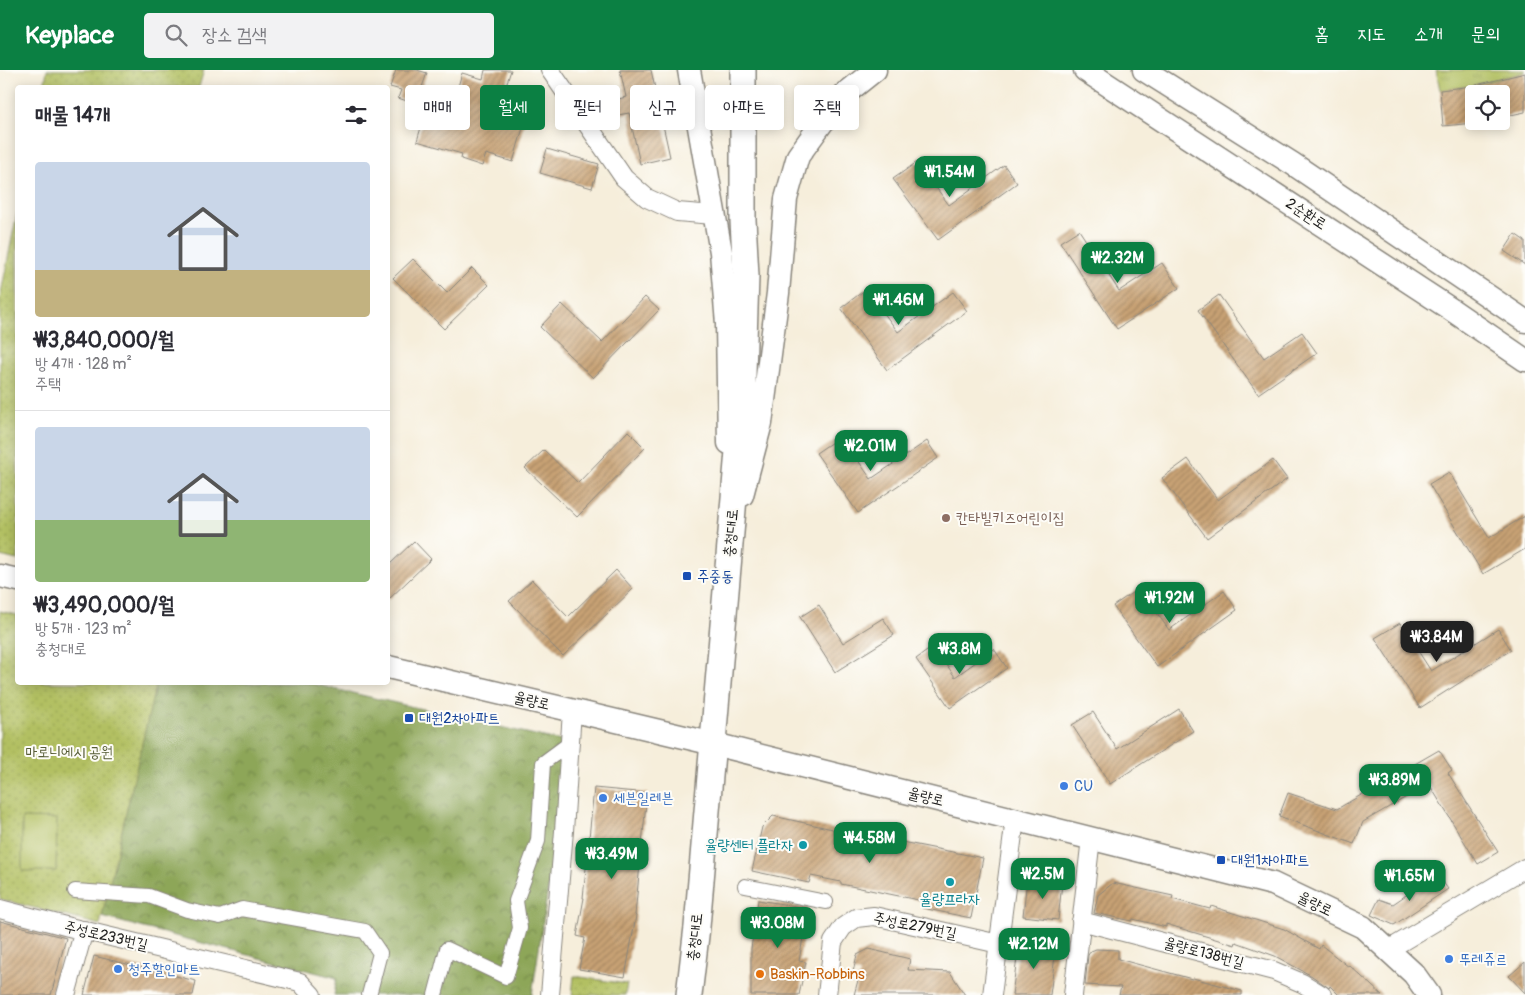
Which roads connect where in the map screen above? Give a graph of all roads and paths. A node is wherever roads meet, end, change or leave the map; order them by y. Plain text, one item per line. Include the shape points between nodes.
1 (550, 70) edge
2 (689, 70) edge
3 (743, 70) edge
4 (875, 70) edge
5 (1144, 70) edge
6 (1086, 71) edge
7 (714, 215) junction
8 (1525, 321) edge
9 (1525, 360) edge
10 (730, 537) junction
11 (0, 576) edge
12 (15, 579) edge
13 (390, 667) edge
14 (572, 711) junction
15 (570, 744) junction
16 (714, 744) junction
17 (1015, 819) junction
18 (1091, 838) junction
19 (1525, 868) edge
20 (745, 886) dead end
21 (75, 891) dead end
22 (826, 902) dead end
23 (0, 909) edge
24 (1081, 921) junction
25 (84, 930) junction
26 (1000, 944) junction
27 (1388, 950) junction
28 (66, 995) edge
29 (312, 995) edge
30 (369, 995) edge
31 (435, 995) edge
32 (550, 995) edge
33 (689, 995) edge
34 (827, 995) edge
35 (992, 995) edge
36 (1074, 995) edge
37 (1322, 995) edge
38 (1429, 995) edge

1 - 7 street via 624,178 647,198 677,212
2 - 7 street
3 - 10 main road, 충청대로 via 746,276 742,405
4 - 10 street via 840,98 798,156 786,199 761,423
5 - 8 street via 1293,164
6 - 9 street, 2순환로
7 - 10 street via 721,252 727,324
10 - 16 main road, 충청대로
11 - 12 street
13 - 14 street, 율량로
14 - 15 street
14 - 16 street, 율량로
15 - 31 street via 543,763 538,841 516,901 520,928 506,977 447,949
15 - 32 street
16 - 17 street, 율량로
16 - 33 main road, 충청대로
17 - 18 street, 율량로
17 - 26 street
18 - 24 street
18 - 27 street, 율량로 via 1273,884 1363,927
19 - 27 street
20 - 22 street
21 - 30 street via 150,896 187,910 220,917 242,909 365,931 380,953
23 - 25 street, 주성로233번길
24 - 36 street
24 - 37 street, 율량로138번길 via 1274,971
25 - 28 street
25 - 29 street, 주성로233번길 via 300,982
26 - 34 street, 주성로279번길 via 874,916 856,918 843,927 833,942
26 - 35 street
27 - 38 street, 율량로 via 1414,974

